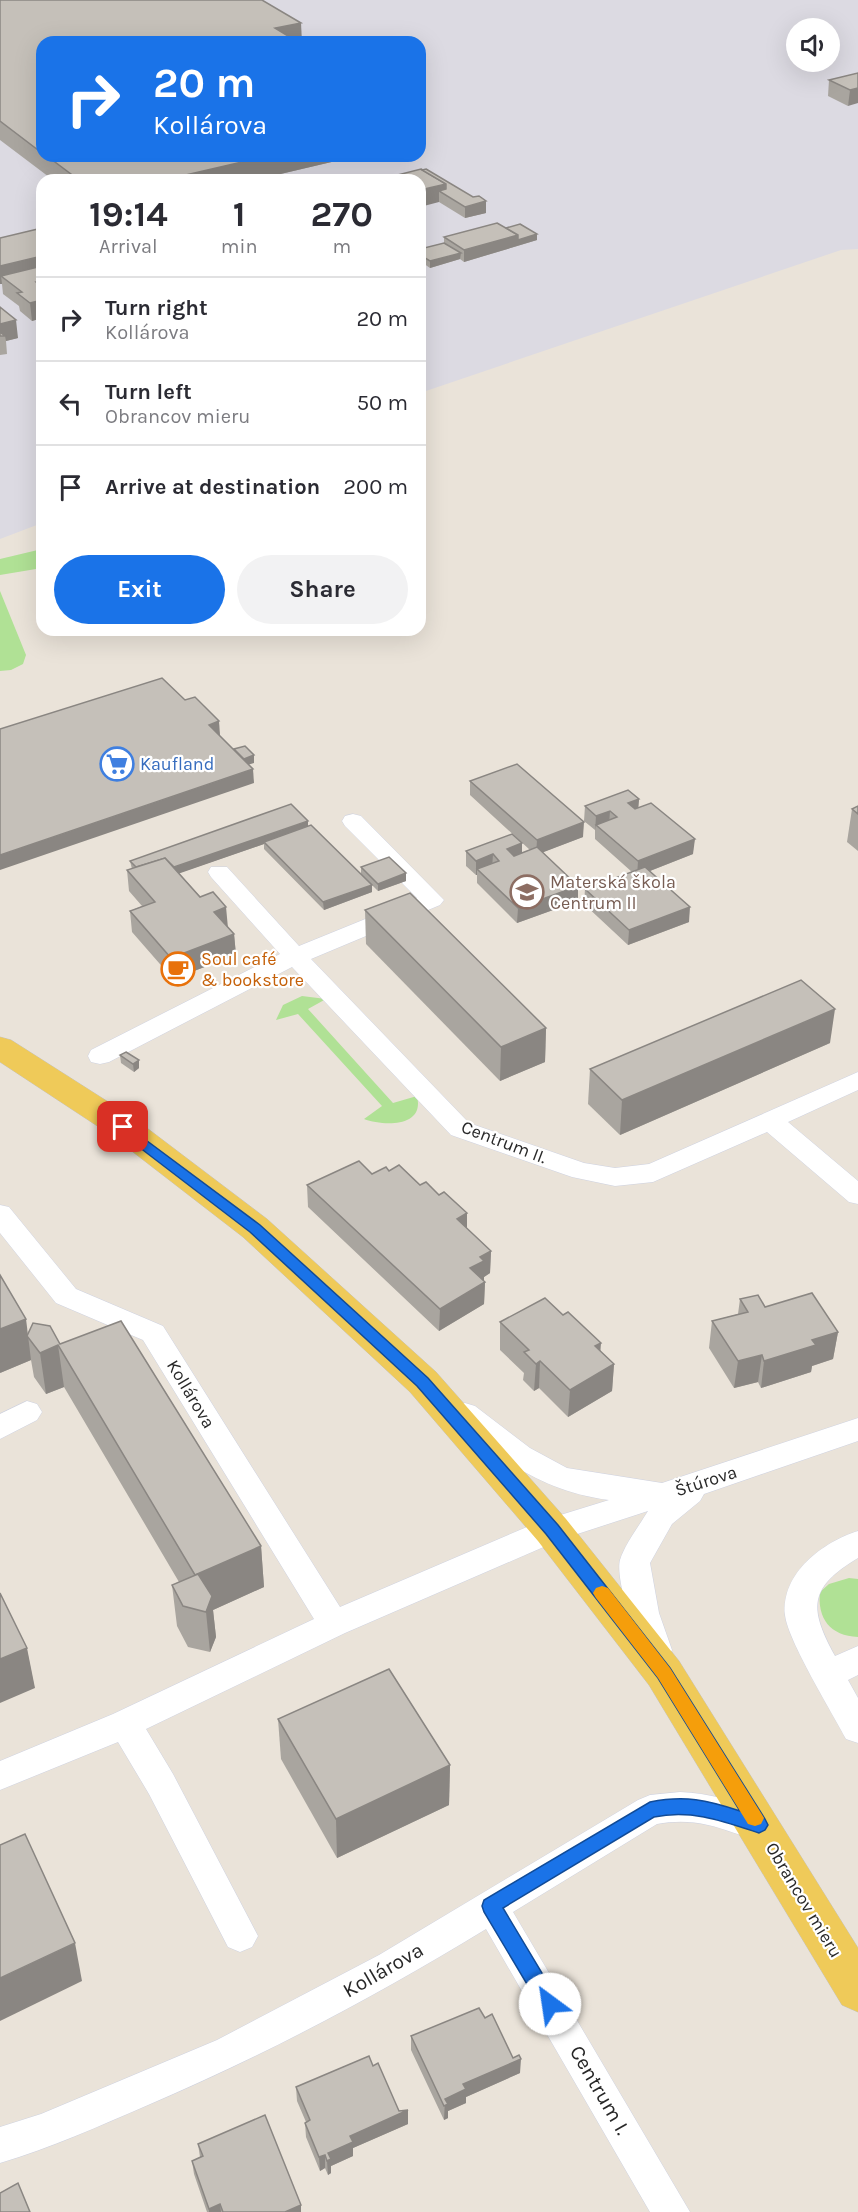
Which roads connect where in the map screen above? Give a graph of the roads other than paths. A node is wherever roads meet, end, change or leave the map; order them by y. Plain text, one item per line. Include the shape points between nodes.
1 (353, 821) dead end
2 (219, 872) dead end
3 (294, 956) junction
4 (0, 1047) edge
5 (100, 1056) dead end
6 (858, 1080) edge
7 (770, 1120) junction
8 (858, 1196) edge
9 (0, 1214) edge
10 (423, 1382) junction
11 (27, 1412) dead end
12 (0, 1428) edge
13 (858, 1429) edge
14 (702, 1482) junction
15 (665, 1494) junction
16 (552, 1530) junction
17 (858, 1544) edge
18 (334, 1624) junction
19 (858, 1659) edge
20 (664, 1673) junction
21 (829, 1674) junction
22 (125, 1724) junction
23 (858, 1729) edge
24 (0, 1776) edge
25 (759, 1825) junction
26 (491, 1906) junction
27 (240, 1936) dead end
28 (858, 1990) edge
29 (0, 2145) edge
30 (671, 2212) edge

1 - 3 street via 432,900
2 - 3 street, Centrum II.
3 - 5 street
3 - 7 street, Centrum II. via 460,1130 581,1170 615,1177 653,1173
4 - 10 main road, Obrancov mieru via 123,1127 255,1228
6 - 7 street, Centrum II.
7 - 8 street
9 - 18 street, Kollárova via 66,1296 153,1333
10 - 15 street via 518,1454 557,1476 604,1487
10 - 16 main road, Obrancov mieru
11 - 12 street
13 - 14 street, Štúrova
14 - 15 street, Štúrova
14 - 20 street via 661,1516 635,1562 643,1613
15 - 16 street, Štúrova
16 - 18 street
16 - 20 main road, Obrancov mieru
17 - 21 street via 814,1573 803,1588 801,1617
18 - 22 street
19 - 21 street
20 - 25 main road, Obrancov mieru
21 - 23 street
22 - 24 street
22 - 27 street via 161,1784
25 - 26 street, Kollárova via 708,1809 675,1805 650,1810
25 - 28 main road, Obrancov mieru
26 - 29 street, Kollárova via 392,1967 230,2052 43,2132
26 - 30 street, Centrum I.

